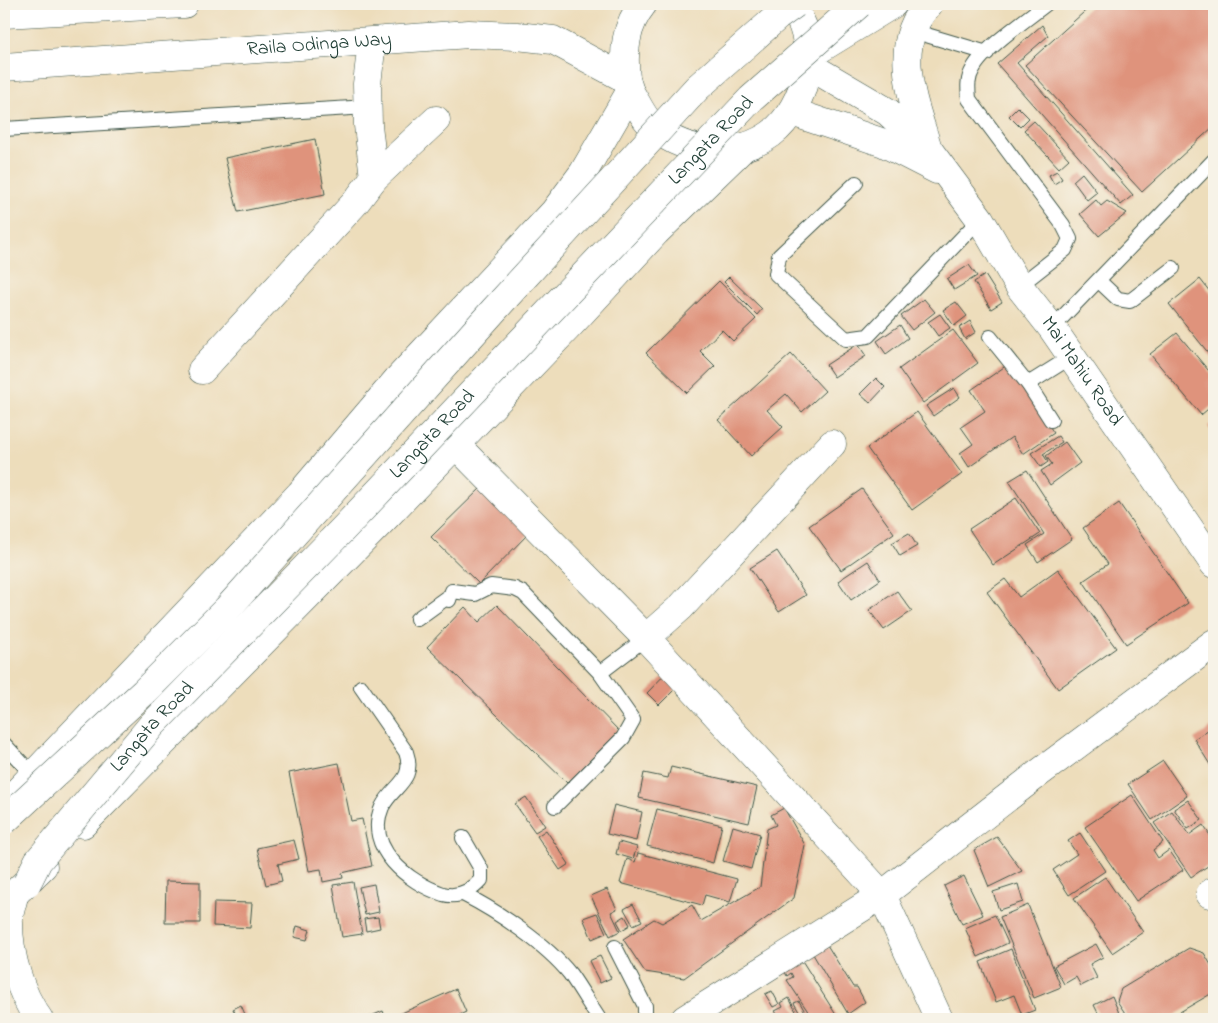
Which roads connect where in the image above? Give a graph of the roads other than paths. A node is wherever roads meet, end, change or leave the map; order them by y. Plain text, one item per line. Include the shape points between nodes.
1 (184, 4) edge
2 (643, 4) edge
3 (789, 4) edge
4 (795, 4) edge
5 (859, 4) edge
6 (893, 4) edge
7 (929, 4) edge
8 (1046, 4) edge
9 (4, 14) edge
10 (913, 31) junction
11 (372, 42) junction
12 (987, 53) junction
13 (808, 60) junction
14 (4, 67) edge
15 (628, 86) junction
16 (368, 107) junction
17 (792, 112) junction
18 (436, 120) dead end
19 (4, 128) edge
20 (744, 147) junction
21 (928, 150) junction
22 (1214, 160) edge
23 (950, 177) junction
24 (374, 178) junction
25 (856, 183) dead end
26 (980, 219) junction
27 (1173, 268) dead end
28 (1099, 280) junction
29 (1019, 286) junction
30 (1052, 328) junction
31 (990, 337) dead end
32 (1071, 357) junction
33 (202, 370) dead end
34 (1028, 384) junction
35 (1051, 420) dead end
36 (832, 444) dead end
37 (456, 445) junction
38 (1214, 564) edge
39 (417, 618) dead end
40 (646, 638) junction
41 (1214, 642) edge
42 (600, 673) junction
43 (361, 687) dead end
44 (4, 744) edge
45 (32, 774) junction
46 (4, 806) edge
47 (555, 806) dead end
48 (4, 821) edge
49 (463, 838) dead end
50 (15, 894) edge
51 (463, 894) junction
52 (882, 895) junction
53 (615, 948) dead end
54 (4, 996) edge
55 (34, 1013) edge
56 (599, 1019) edge
57 (645, 1019) edge
58 (685, 1019) edge
59 (938, 1019) edge

1 - 9 main road
2 - 15 main road via 627,34 624,56
3 - 13 main road via 804,30
4 - 48 main road, Langata Road, bridge via 697,88 227,609 144,692
5 - 50 main road, Langata Road, bridge via 751,99 357,515 152,725 38,861
6 - 13 main road
7 - 10 main road via 920,14
8 - 12 lane
10 - 12 lane
10 - 21 main road via 908,44 907,78
11 - 14 main road, Raila Odinga Way
11 - 15 main road, Raila Odinga Way via 469,34 553,40
11 - 16 main road
12 - 29 lane via 973,68 968,82 969,99 1063,225 1070,239 1065,250
13 - 17 main road
13 - 21 main road, Mai Mahiu Road via 888,112
15 - 20 main road via 648,121 676,142 709,151
15 - 45 main road via 583,173 554,212 396,380 300,494
16 - 19 lane
16 - 24 main road
17 - 20 main road via 771,134
17 - 23 main road via 884,143
18 - 24 main road
20 - 37 main road, Langata Road via 656,232
21 - 23 main road, Mai Mahiu Road
22 - 28 lane
23 - 26 main road, Mai Mahiu Road
24 - 33 main road via 355,203
25 - 26 lane via 779,256 776,274 846,339 868,336
26 - 29 main road, Mai Mahiu Road
27 - 28 lane via 1130,300 1118,299
28 - 30 lane
29 - 30 main road, Mai Mahiu Road
30 - 32 main road, Mai Mahiu Road
31 - 34 lane
32 - 34 lane
32 - 38 main road, Mai Mahiu Road
34 - 35 lane
36 - 40 main road via 682,607
37 - 40 main road
37 - 50 main road, Langata Road
39 - 42 lane via 446,598 449,600 452,591 475,594 491,586 519,590
40 - 42 lane
40 - 52 main road
41 - 52 main road
42 - 47 lane via 633,720 623,738
43 - 51 lane via 406,752 410,763 409,772 383,807 378,823 384,850 399,870 421,884 445,894
44 - 45 lane
45 - 46 main road
49 - 51 lane via 481,868 481,874 477,884
50 - 55 main road via 8,922 18,976
51 - 56 lane via 489,907 544,947 569,974
52 - 58 main road
52 - 59 main road
53 - 57 lane via 644,1006
54 - 55 main road

